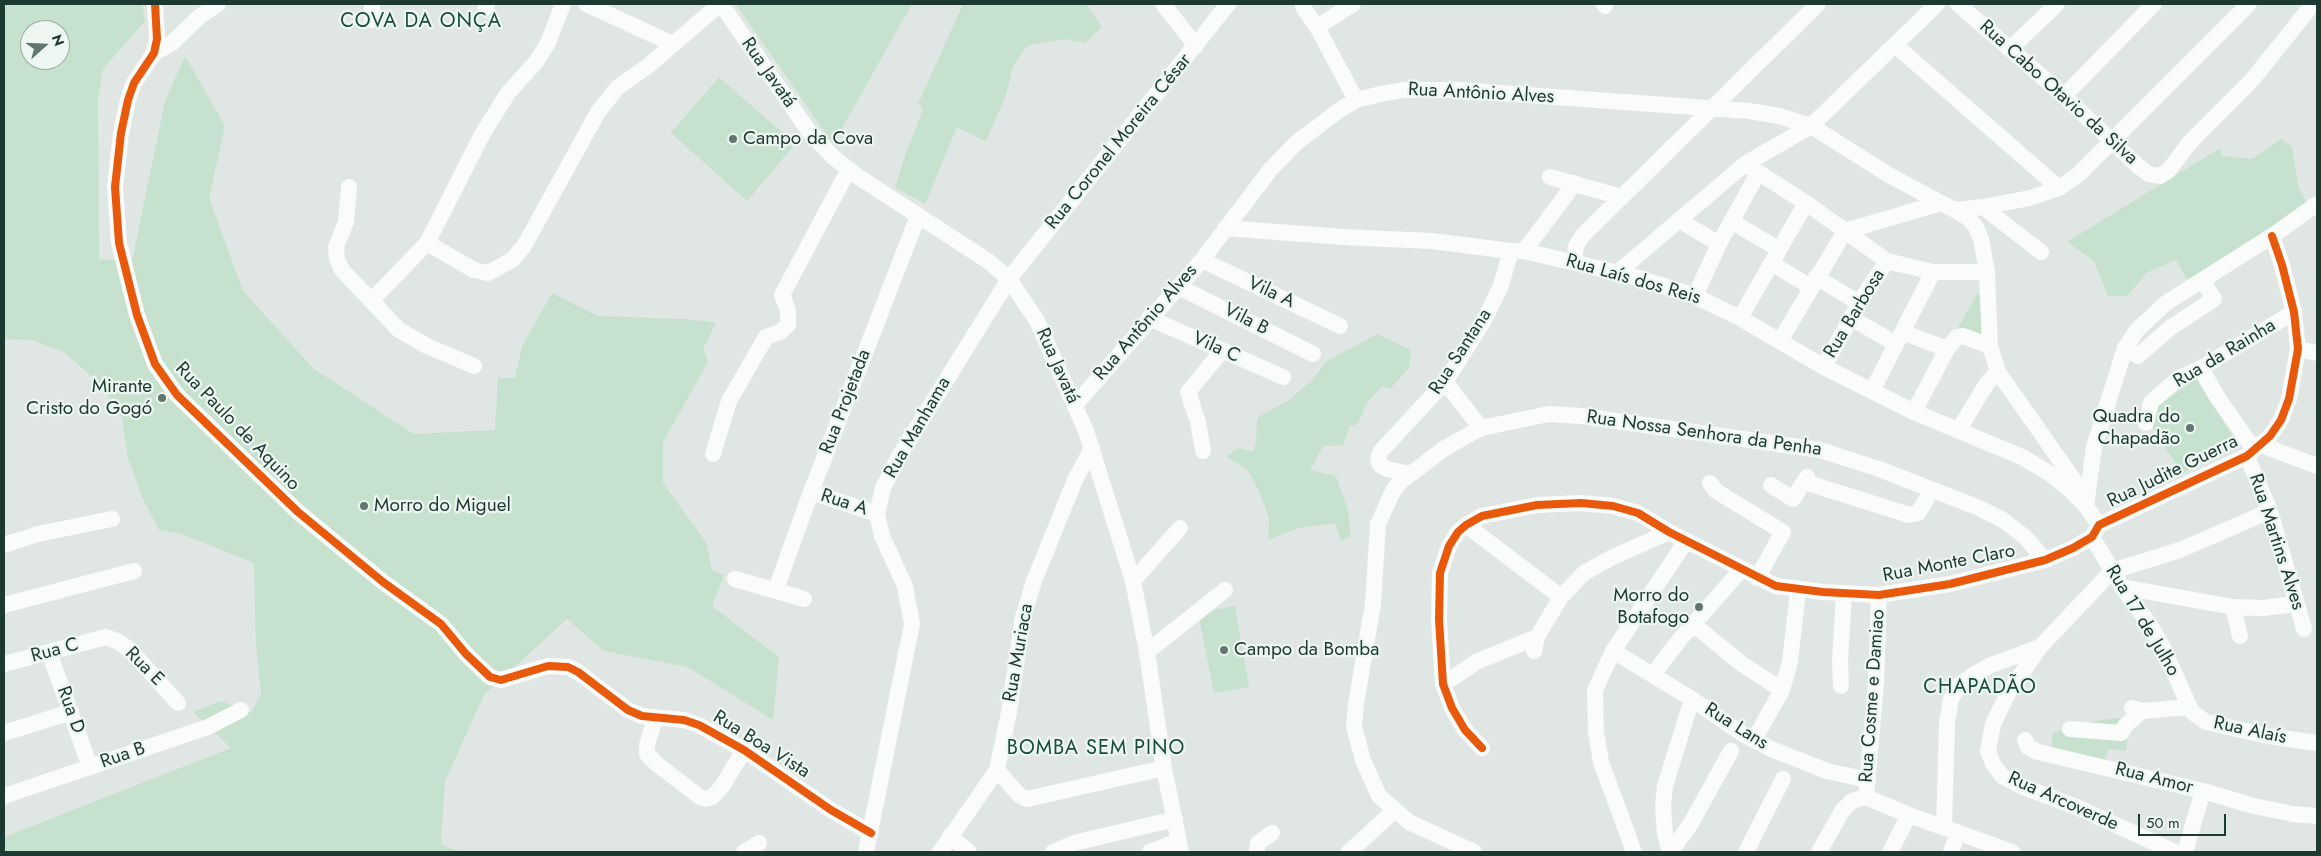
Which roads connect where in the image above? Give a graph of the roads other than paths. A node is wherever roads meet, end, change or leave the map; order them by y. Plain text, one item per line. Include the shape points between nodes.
1 (156, 4) edge
2 (218, 4) edge
3 (563, 4) edge
4 (586, 4) edge
5 (720, 4) edge
6 (1163, 4) edge
7 (1228, 4) edge
8 (1353, 4) edge
9 (1818, 4) edge
10 (1937, 4) edge
11 (1958, 4) edge
12 (2057, 4) edge
13 (2154, 4) edge
14 (2249, 4) edge
15 (2313, 4) edge
16 (1303, 8) dead end
17 (1316, 26) junction
18 (673, 44) junction
19 (1895, 45) junction
20 (1196, 46) junction
21 (2010, 50) junction
22 (154, 53) junction
23 (2064, 96) junction
24 (1356, 100) junction
25 (1712, 108) junction
26 (1811, 126) junction
27 (2111, 140) junction
28 (1752, 168) junction
29 (849, 169) junction
30 (1550, 177) dead end
31 (1575, 183) junction
32 (350, 187) dead end
33 (2059, 188) junction
34 (1621, 197) junction
35 (1806, 203) junction
36 (2317, 204) edge
37 (1948, 206) junction
38 (1983, 207) junction
39 (918, 216) junction
40 (1679, 220) junction
41 (1731, 221) junction
42 (1225, 228) junction
43 (1845, 231) junction
44 (2272, 236) junction
45 (428, 243) junction
46 (1719, 244) junction
47 (1517, 251) junction
48 (2041, 252) dead end
49 (1774, 256) junction
50 (1202, 260) junction
51 (1887, 261) junction
52 (1574, 262) junction
53 (1933, 272) junction
54 (1987, 272) junction
55 (1617, 273) junction
56 (1009, 278) junction
57 (2202, 280) junction
58 (1813, 282) junction
59 (1179, 286) junction
60 (1694, 296) junction
61 (371, 301) junction
62 (1855, 310) junction
63 (2294, 312) junction
64 (1149, 318) junction
65 (1740, 318) junction
66 (1340, 326) dead end
67 (1899, 338) junction
68 (1780, 341) junction
69 (1990, 346) junction
70 (2125, 348) junction
71 (1947, 349) junction
72 (2298, 349) junction
73 (1222, 351) junction
74 (2317, 353) edge
75 (1313, 354) dead end
76 (474, 366) dead end
77 (1824, 367) junction
78 (2201, 368) junction
79 (1998, 372) junction
80 (1283, 377) dead end
81 (1445, 382) junction
82 (1872, 391) junction
83 (1075, 405) junction
84 (1914, 412) junction
85 (2146, 423) dead end
86 (1481, 428) junction
87 (1958, 431) junction
88 (2260, 445) junction
89 (1092, 448) junction
90 (1203, 451) dead end
91 (713, 454) dead end
92 (2247, 456) junction
93 (2317, 466) edge
94 (1410, 474) junction
95 (1710, 483) dead end
96 (1771, 485) dead end
97 (1932, 490) junction
98 (811, 492) junction
99 (2086, 502) junction
100 (2270, 511) junction
101 (877, 514) junction
102 (112, 519) dead end
103 (1466, 525) junction
104 (1180, 528) dead end
105 (2096, 531) junction
106 (1669, 532) junction
107 (1686, 541) junction
108 (4, 545) edge
109 (2045, 560) junction
110 (1742, 569) junction
111 (134, 571) dead end
112 (2112, 571) junction
113 (735, 578) dead end
114 (1757, 578) junction
115 (1132, 581) junction
116 (2122, 587) junction
117 (776, 589) junction
118 (1225, 590) dead end
119 (1798, 591) junction
120 (1844, 594) junction
121 (1880, 595) junction
122 (1561, 597) junction
123 (804, 599) dead end
124 (2296, 604) junction
125 (4, 605) edge
126 (2233, 607) junction
127 (1694, 624) junction
128 (2304, 629) dead end
129 (2240, 636) dead end
130 (106, 637) joint
131 (2040, 647) junction
132 (1613, 651) junction
133 (49, 652) junction
134 (1147, 652) junction
135 (4, 664) edge
136 (548, 666) joint
137 (1653, 674) junction
138 (1443, 684) junction
139 (1841, 686) dead end
140 (1782, 690) junction
141 (1692, 699) junction
142 (178, 703) dead end
143 (2188, 707) junction
144 (241, 710) dead end
145 (72, 712) junction
146 (656, 718) junction
147 (2070, 729) dead end
148 (4, 733) edge
149 (1754, 740) junction
150 (2025, 740) dead end
151 (2317, 743) edge
152 (1482, 748) dead end
153 (744, 750) junction
154 (1731, 751) dead end
155 (90, 767) junction
156 (1164, 768) junction
157 (997, 770) junction
158 (1783, 779) dead end
159 (1868, 780) junction
160 (2204, 791) junction
161 (4, 796) edge
162 (1866, 797) junction
163 (1395, 810) junction
164 (1908, 815) junction
165 (2317, 816) edge
166 (1175, 819) junction
167 (1951, 830) junction
168 (1272, 833) dead end
169 (950, 836) junction
170 (758, 843) dead end
171 (869, 847) edge
172 (1180, 847) edge
173 (1451, 848) edge
174 (744, 852) edge
175 (940, 852) edge
176 (969, 852) edge
177 (1053, 852) edge
178 (1150, 852) edge
179 (1257, 852) edge
180 (1348, 852) edge
181 (1474, 852) edge
182 (1634, 852) edge
183 (1670, 852) edge
184 (1746, 852) edge
185 (1819, 852) edge
186 (1890, 852) edge
187 (1951, 852) edge
188 (2012, 852) edge
189 (2175, 852) edge
190 (2185, 852) edge

1 - 22 street, Rua Paulo de Aquino via 158,30
2 - 22 street via 172,43
3 - 45 street via 548,43 508,93 483,133
4 - 18 street
5 - 18 street
5 - 29 street, Rua Javatá via 808,130
6 - 20 street
7 - 20 street, Rua Coronel Moreira César
8 - 17 street
9 - 25 street
10 - 19 street
11 - 21 street, Rua Cabo Otavio da Silva
12 - 21 street
13 - 23 street
14 - 27 street
15 - 27 street, Rua Cabo Otavio da Silva via 2252,80 2190,142 2169,170 2160,176 2149,174
16 - 17 street
17 - 24 street
18 - 45 street via 618,87 598,112 524,246 512,260 488,273 474,270
19 - 26 street
19 - 33 street
20 - 56 street, Rua Coronel Moreira César
21 - 23 street, Rua Cabo Otavio da Silva
22 - 136 street, Rua Paulo de Aquino via 134,83 128,100 115,187 119,243 136,315 155,364 177,395 298,512 383,582 441,624 490,677 501,680
23 - 27 street, Rua Cabo Otavio da Silva
24 - 25 street, Rua Antônio Alves via 1403,90 1458,90
24 - 42 street, Rua Antônio Alves via 1296,144 1270,170
25 - 26 street, Rua Antônio Alves via 1779,116
25 - 34 street
26 - 28 street
26 - 37 street, Rua Antônio Alves via 1889,175
27 - 33 street via 2078,176
28 - 35 street
28 - 40 street
28 - 41 street
29 - 39 street, Rua Javatá
29 - 91 street via 782,295 788,310 788,325 780,332 766,336 729,401
30 - 31 street
31 - 34 street
31 - 47 street
32 - 61 street via 346,222 336,247 337,260 350,280
33 - 38 street via 2030,198
34 - 52 street via 1583,235 1576,246
35 - 43 street
35 - 49 street
36 - 44 street
37 - 38 street
37 - 43 street
37 - 54 street, Rua Antônio Alves via 1967,217 1976,227
38 - 48 street
39 - 56 street, Rua Javatá
39 - 98 street, Rua Projetada
40 - 46 street
40 - 55 street
41 - 46 street
41 - 49 street
42 - 47 street, Rua Laís dos Reis via 1432,241
42 - 50 street, Rua Antônio Alves
43 - 51 street
43 - 58 street
44 - 57 street
44 - 63 street, Rua Judite Guerra
45 - 61 street
46 - 60 street
47 - 52 street, Rua Laís dos Reis
47 - 81 street, Rua Santana via 1483,322
49 - 58 street
49 - 65 street
50 - 59 street, Rua Antônio Alves
50 - 66 street, Vila A
51 - 53 street
51 - 62 street, Rua Barbosa
52 - 55 street, Rua Laís dos Reis
53 - 54 street
53 - 67 street
54 - 69 street, Rua Antônio Alves
55 - 60 street, Rua Laís dos Reis
56 - 83 street, Rua Javatá via 1037,321
56 - 101 street, Rua Manhama via 898,458 883,488
57 - 70 street via 2150,316
57 - 70 street via 2214,299 2170,328 2138,356
58 - 62 street
58 - 68 street
59 - 64 street, Rua Antônio Alves
59 - 75 street, Vila B
60 - 65 street, Rua Laís dos Reis
61 - 76 street via 399,330
62 - 67 street
62 - 77 street, Rua Barbosa
63 - 72 street, Rua Judite Guerra
63 - 78 street, Rua da Rainha
64 - 73 street, Vila C
64 - 83 street, Rua Antônio Alves
65 - 68 street, Rua Laís dos Reis
67 - 71 street
67 - 82 street
68 - 77 street, Rua Laís dos Reis
69 - 71 street via 1961,335
69 - 79 street, Rua Antônio Alves
70 - 99 street via 2094,447
71 - 84 street
72 - 74 street
72 - 88 street, Rua Judite Guerra via 2287,406 2270,436
73 - 80 street, Vila C
73 - 90 street via 1188,392
77 - 82 street, Rua Laís dos Reis
78 - 85 street, Rua da Rainha via 2179,378 2151,402
78 - 88 street via 2250,444
79 - 87 street via 1987,383
79 - 99 street, Rua Antônio Alves
81 - 86 street
81 - 94 street, Rua Santana via 1381,451 1380,465
82 - 84 street, Rua Laís dos Reis
83 - 89 street, Rua Javatá
84 - 87 street, Rua Laís dos Reis
86 - 94 street, Rua Nossa Senhora da Penha via 1445,448
86 - 97 street, Rua Nossa Senhora da Penha via 1549,414 1580,416 1820,450
87 - 99 street, Rua Laís dos Reis via 2022,457
88 - 92 street, Rua Judite Guerra
88 - 93 street
89 - 115 street, Rua Javatá
89 - 157 street, Rua Muriaca via 1075,480 1022,617
92 - 100 street, Rua Martins Alves
92 - 105 street, Rua Judite Guerra
94 - 163 street, Rua Nossa Senhora da Penha via 1393,491 1378,524 1373,604 1354,727 1363,760 1379,796
95 - 114 street via 1716,491 1782,532
96 - 97 street via 1793,499 1806,477 1812,484 1909,515 1918,513
97 - 109 street, Rua Nossa Senhora da Penha via 2003,520 2025,537
98 - 101 street, Rua A
98 - 117 street, Rua Projetada
99 - 105 street, Rua Laís dos Reis
100 - 112 street via 2180,550
100 - 124 street, Rua Martins Alves
101 - 171 street, Rua Manhama via 882,536 905,586 912,624
102 - 108 street via 38,534
103 - 106 street, Rua Monte Claro via 1501,511 1536,505 1582,503 1613,506 1638,514
103 - 122 street
103 - 138 street via 1449,546 1440,573
104 - 115 street
105 - 109 street, Rua Monte Claro via 2073,548
105 - 112 street, Rua 17 de Julho
106 - 107 street, Rua Monte Claro
106 - 122 street via 1584,573
107 - 110 street, Rua Monte Claro
107 - 132 street
109 - 121 street, Rua Monte Claro via 1950,584
110 - 114 street, Rua Monte Claro
110 - 127 street
111 - 125 street
112 - 116 street, Rua 17 de Julho
112 - 131 street, Rua Arcoverde
113 - 117 street
114 - 119 street, Rua Monte Claro
115 - 134 street, Rua Javatá
116 - 126 street
116 - 143 street, Rua 17 de Julho via 2163,648
117 - 123 street
118 - 134 street
119 - 120 street, Rua Monte Claro
119 - 140 street via 1790,662
120 - 121 street, Rua Monte Claro
120 - 139 street
121 - 159 street, Rua Cosme e Damiao
122 - 138 street via 1535,644 1478,661
124 - 126 street
124 - 128 street, Rua Martins Alves
126 - 129 street
127 - 137 street
127 - 140 street via 1742,664
130 - 133 street, Rua C
130 - 142 street, Rua E via 131,651
131 - 167 street via 1973,675 1960,685 1951,699 1946,723
131 - 189 street, Rua Arcoverde via 2008,693 1993,724 1988,751 1993,764 2002,776 2021,786 2079,808
132 - 137 street, Rua Lans
132 - 182 street via 1595,690 1596,732 1601,762
133 - 135 street, Rua C
133 - 145 street, Rua D
134 - 156 street, Rua Javatá
136 - 146 street, Rua Boa Vista via 568,667 628,710
137 - 141 street, Rua Lans
138 - 152 street via 1464,730
140 - 149 street
141 - 149 street, Rua Lans
141 - 183 street via 1665,786 1665,834
143 - 147 street via 2137,709 2121,733
143 - 151 street, Rua Alaís via 2206,722
144 - 155 street, Rua B via 208,727
145 - 148 street
145 - 155 street, Rua D
146 - 153 street, Rua Boa Vista via 684,720 699,725
146 - 153 street via 647,754 700,798 712,797 721,788
149 - 159 street, Rua Lans via 1792,759
150 - 160 street, Rua Amor via 2028,747 2038,752
153 - 171 street, Rua Boa Vista via 831,810
154 - 183 street via 1690,825
155 - 161 street, Rua B
156 - 157 street via 1027,799 1019,795
156 - 166 street, Rua Javatá
157 - 169 street, Rua Muriaca
158 - 184 street
159 - 162 street, Rua Cosme e Damiao
160 - 165 street, Rua Amor via 2254,806
160 - 190 street
162 - 164 street
162 - 185 street via 1852,801 1842,811
163 - 173 street
163 - 180 street
164 - 167 street
164 - 186 street
166 - 172 street, Rua Javatá
166 - 177 street via 1074,843
167 - 187 street
167 - 188 street
168 - 179 street via 1258,843
169 - 175 street, Rua Muriaca
169 - 176 street
170 - 174 street
172 - 178 street
173 - 181 street

